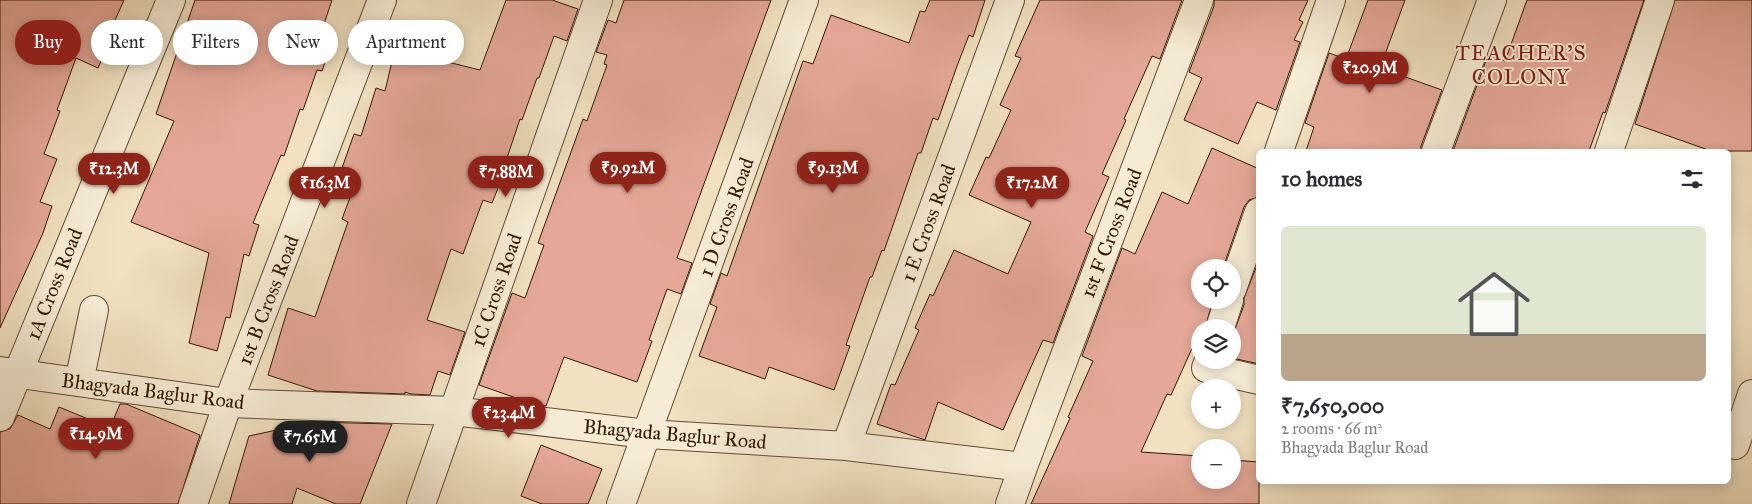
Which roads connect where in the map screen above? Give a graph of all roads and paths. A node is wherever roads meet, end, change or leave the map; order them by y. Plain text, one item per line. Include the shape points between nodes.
1 (171, 0) edge
2 (382, 0) edge
3 (598, 0) edge
4 (804, 0) edge
5 (1010, 0) edge
6 (1200, 0) edge
7 (1331, 0) edge
8 (1492, 0) edge
9 (1660, 0) edge
10 (1281, 149) edge
11 (1437, 149) edge
12 (1609, 149) edge
13 (1256, 221) edge
14 (1241, 263) edge
15 (94, 310) dead end
16 (1210, 369) edge
17 (9, 372) edge
18 (1256, 379) edge
19 (78, 382) junction
20 (1752, 394) edge
21 (228, 403) junction
22 (453, 411) junction
23 (0, 417) edge
24 (647, 434) junction
25 (1738, 445) edge
26 (846, 446) junction
27 (1023, 467) junction
28 (193, 504) edge
29 (421, 504) edge
30 (621, 504) edge
31 (1010, 504) edge

1 - 17 street, 1A Cross Road
2 - 21 street, 1st B Cross Road
3 - 22 street, 1C Cross Road
4 - 24 street, 1 D Cross Road
5 - 26 street, 1 E Cross Road
6 - 27 street, 1st F Cross Road
7 - 10 street
8 - 11 street
9 - 12 street
13 - 14 street
15 - 19 street
16 - 18 street
17 - 19 street, Bhagyada Baglur Road
17 - 23 street, 1A Cross Road
19 - 21 street, Bhagyada Baglur Road
20 - 25 street
21 - 22 street, Bhagyada Baglur Road
21 - 28 street, 1st B Cross Road
22 - 24 street, Bhagyada Baglur Road
22 - 29 street, 1C Cross Road
24 - 26 street, Bhagyada Baglur Road
24 - 30 street, 1 D Cross Road
26 - 27 street, Bhagyada Baglur Road
27 - 31 street, 1st F Cross Road

